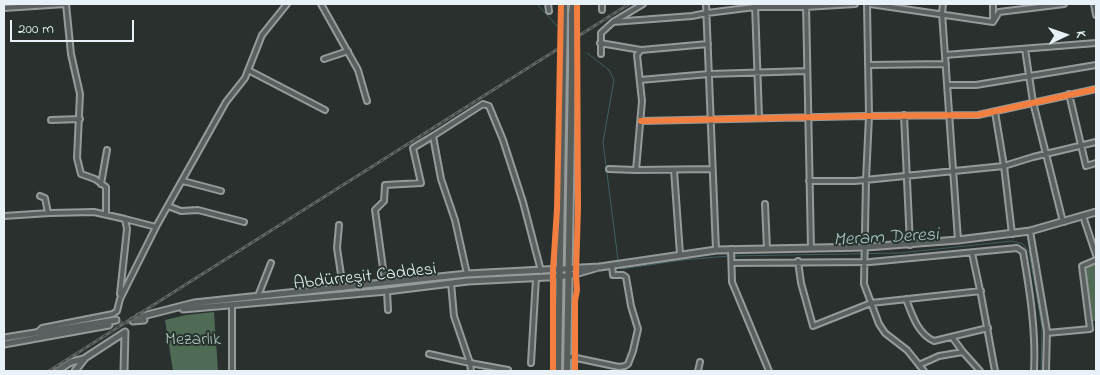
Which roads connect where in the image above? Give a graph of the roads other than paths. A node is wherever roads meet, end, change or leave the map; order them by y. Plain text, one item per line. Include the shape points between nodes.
1 (66, 4) edge
2 (287, 4) edge
3 (321, 4) edge
4 (548, 4) edge
5 (564, 4) edge
6 (573, 4) edge
7 (602, 4) edge
8 (643, 4) edge
9 (706, 4) edge
10 (836, 4) edge
11 (855, 4) edge
12 (868, 4) edge
13 (943, 4) edge
14 (993, 4) edge
15 (1064, 4) edge
16 (1094, 4) edge
17 (755, 5) edge
18 (805, 5) edge
19 (10, 6) edge
20 (4, 8) edge
21 (602, 10) dead end
22 (550, 11) dead end
23 (707, 12) junction
24 (942, 13) junction
25 (1096, 15) edge
26 (614, 22) junction
27 (993, 22) junction
28 (1096, 42) edge
29 (600, 43) junction
30 (708, 44) junction
31 (1025, 49) junction
32 (641, 50) junction
33 (348, 51) junction
34 (601, 54) dead end
35 (945, 55) junction
36 (324, 59) dead end
37 (946, 64) junction
38 (868, 65) junction
39 (1096, 65) edge
40 (248, 70) junction
41 (807, 71) junction
42 (757, 73) junction
43 (708, 74) junction
44 (1029, 76) junction
45 (640, 80) junction
46 (947, 85) junction
47 (1096, 89) edge
48 (1069, 94) junction
49 (368, 102) dead end
50 (1033, 102) junction
51 (325, 110) dead end
52 (994, 112) junction
53 (949, 115) junction
54 (869, 116) junction
55 (904, 116) junction
56 (807, 117) junction
57 (759, 118) junction
58 (80, 119) junction
59 (710, 119) junction
60 (51, 120) dead end
61 (641, 122) junction
62 (433, 136) junction
63 (1096, 142) edge
64 (1080, 146) junction
65 (107, 150) dead end
66 (1045, 154) junction
67 (1096, 162) edge
68 (1004, 166) junction
69 (609, 169) dead end
70 (712, 169) junction
71 (636, 170) junction
72 (674, 170) junction
73 (953, 172) junction
74 (906, 177) junction
75 (183, 180) junction
76 (866, 180) junction
77 (809, 182) junction
78 (101, 184) junction
79 (221, 191) dead end
80 (40, 196) dead end
81 (765, 204) dead end
82 (168, 206) junction
83 (1096, 212) edge
84 (48, 213) junction
85 (106, 214) junction
86 (4, 216) edge
87 (1083, 216) junction
88 (125, 219) junction
89 (244, 222) dead end
90 (1063, 222) junction
91 (339, 225) dead end
92 (156, 227) junction
93 (1030, 231) junction
94 (1012, 234) junction
95 (958, 240) junction
96 (910, 245) junction
97 (811, 248) junction
98 (767, 249) junction
99 (866, 249) junction
100 (716, 250) junction
101 (731, 251) junction
102 (972, 253) junction
103 (680, 254) junction
104 (1096, 255) edge
105 (865, 259) junction
106 (1096, 260) edge
107 (732, 261) junction
108 (798, 262) junction
109 (271, 264) dead end
110 (612, 265) junction
111 (541, 271) junction
112 (568, 272) junction
113 (560, 273) junction
114 (467, 274) junction
115 (536, 278) junction
116 (385, 283) junction
117 (451, 283) junction
118 (343, 288) junction
119 (387, 291) junction
120 (981, 291) junction
121 (258, 297) junction
122 (120, 299) junction
123 (906, 299) junction
124 (871, 303) junction
125 (232, 305) junction
126 (388, 310) dead end
127 (139, 317) tunnel mouth
128 (116, 320) tunnel mouth
129 (133, 321) tunnel mouth
130 (111, 324) tunnel mouth
131 (988, 328) junction
132 (1090, 329) junction
133 (1096, 329) edge
134 (1047, 333) junction
135 (36, 334) junction
136 (952, 336) junction
137 (4, 338) edge
138 (4, 344) edge
139 (963, 352) junction
140 (429, 354) dead end
141 (567, 356) junction
142 (85, 358) junction
143 (700, 362) dead end
144 (470, 363) junction
145 (531, 363) dead end
146 (920, 365) junction
147 (508, 370) dead end
148 (57, 371) edge
149 (75, 371) edge
150 (124, 371) edge
151 (232, 371) edge
152 (471, 371) edge
153 (558, 371) edge
154 (567, 371) edge
155 (698, 371) edge
156 (770, 371) edge
157 (924, 371) edge
158 (980, 371) edge
159 (995, 371) edge
160 (1034, 371) edge
161 (1046, 371) edge

1 - 19 street
1 - 58 street via 71,54 80,94
2 - 40 street via 262,34
3 - 33 street
4 - 22 street
5 - 113 highway, bridge
6 - 112 highway, bridge
7 - 21 street
8 - 26 street
9 - 23 street
10 - 11 street
10 - 18 street
12 - 24 street
12 - 38 street
13 - 24 street
14 - 27 street
15 - 27 street via 999,12
16 - 25 street
17 - 18 street
17 - 23 street
17 - 42 street
18 - 41 street
19 - 20 street
23 - 26 street
23 - 30 street
24 - 27 street
24 - 35 street
26 - 29 street via 601,33
28 - 31 street
29 - 32 street
29 - 34 street
30 - 32 street
30 - 43 street
31 - 35 street
31 - 44 street
32 - 45 street via 637,55
33 - 36 street
33 - 49 street
35 - 37 street
37 - 38 street
37 - 46 street
38 - 54 street
39 - 44 street
40 - 51 street
40 - 75 street via 226,102
41 - 42 street
41 - 56 street
42 - 43 street
42 - 57 street
43 - 45 street
43 - 59 street
44 - 46 street via 976,85
44 - 50 street
45 - 61 street
46 - 53 street
47 - 48 street
48 - 50 street
48 - 64 street
50 - 52 street
50 - 66 street
52 - 53 street
52 - 68 street
53 - 55 street
53 - 73 street
54 - 55 street
54 - 56 street
54 - 76 street
55 - 74 street
56 - 57 street
56 - 77 street
57 - 59 street
58 - 60 street
58 - 78 street via 78,158 81,174
59 - 61 street
59 - 70 street
61 - 71 street
62 - 111 street via 483,104 489,106 503,140
62 - 114 street via 441,179 455,220
62 - 116 street via 413,148 422,182 385,185 384,201 375,210
63 - 64 street
64 - 66 street
64 - 67 street via 1086,166
65 - 78 street
66 - 68 street
66 - 90 street
68 - 73 street
68 - 94 street
69 - 71 street
70 - 72 street
70 - 100 street
71 - 72 street
72 - 103 street
73 - 74 street
73 - 95 street
74 - 76 street
74 - 96 street
75 - 79 street
75 - 82 street
76 - 77 street
76 - 99 street
77 - 97 street
78 - 85 street via 106,187
80 - 84 street via 47,200
81 - 98 street
82 - 89 street
82 - 92 street
83 - 87 main road, Abdürreşit Caddesi
84 - 85 street
84 - 86 street
85 - 88 street
87 - 90 main road, Abdürreşit Caddesi
87 - 104 street
88 - 92 street
88 - 122 street
90 - 93 main road, Abdürreşit Caddesi
91 - 118 street
92 - 122 street
93 - 94 main road, Abdürreşit Caddesi
93 - 134 street
94 - 95 main road, Abdürreşit Caddesi
95 - 96 main road, Abdürreşit Caddesi
96 - 99 main road, Abdürreşit Caddesi
97 - 98 main road, Abdürreşit Caddesi
97 - 99 main road, Abdürreşit Caddesi
98 - 101 main road, Abdürreşit Caddesi
99 - 105 street
100 - 101 main road, Abdürreşit Caddesi
100 - 103 main road, Abdürreşit Caddesi
101 - 107 street
102 - 105 street via 904,260
102 - 120 street
102 - 160 street via 1014,248 1023,252 1035,344
103 - 110 main road, Abdürreşit Caddesi
105 - 108 street
105 - 124 street via 864,284
106 - 132 street via 1082,266
107 - 108 street
107 - 156 street via 732,282
108 - 124 street via 813,326
109 - 121 street
110 - 112 main road, Abdürreşit Caddesi
110 - 141 street via 614,275 626,278 638,325 628,364 619,367
111 - 113 main road, Abdürreşit Caddesi
111 - 114 main road, Abdürreşit Caddesi
112 - 113 main road, Abdürreşit Caddesi
112 - 141 highway
113 - 115 main road, Abdürreşit Caddesi
113 - 153 highway
114 - 116 main road, Abdürreşit Caddesi
115 - 117 main road, Abdürreşit Caddesi
115 - 145 street
116 - 118 main road, Abdürreşit Caddesi
117 - 119 main road, Abdürreşit Caddesi
117 - 144 street via 454,316
118 - 121 main road, Abdürreşit Caddesi
119 - 125 main road, Abdürreşit Caddesi
119 - 126 street
120 - 123 street
120 - 131 street
121 - 127 main road, Abdürreşit Caddesi via 189,304
122 - 135 street via 113,314 42,328
123 - 124 street
123 - 136 street via 915,322 928,338
124 - 146 street via 885,334 907,350
125 - 129 main road, Abdürreşit Caddesi via 189,308
125 - 151 street
128 - 135 main road
130 - 138 main road
131 - 136 street
131 - 159 street
132 - 133 street
132 - 134 street
134 - 161 street
135 - 137 main road
136 - 139 street
139 - 146 street via 939,356
139 - 158 street
140 - 144 street
141 - 154 highway
142 - 148 main road
142 - 149 main road
142 - 150 main road via 125,332
143 - 155 street
144 - 147 street
144 - 152 street
146 - 157 street

